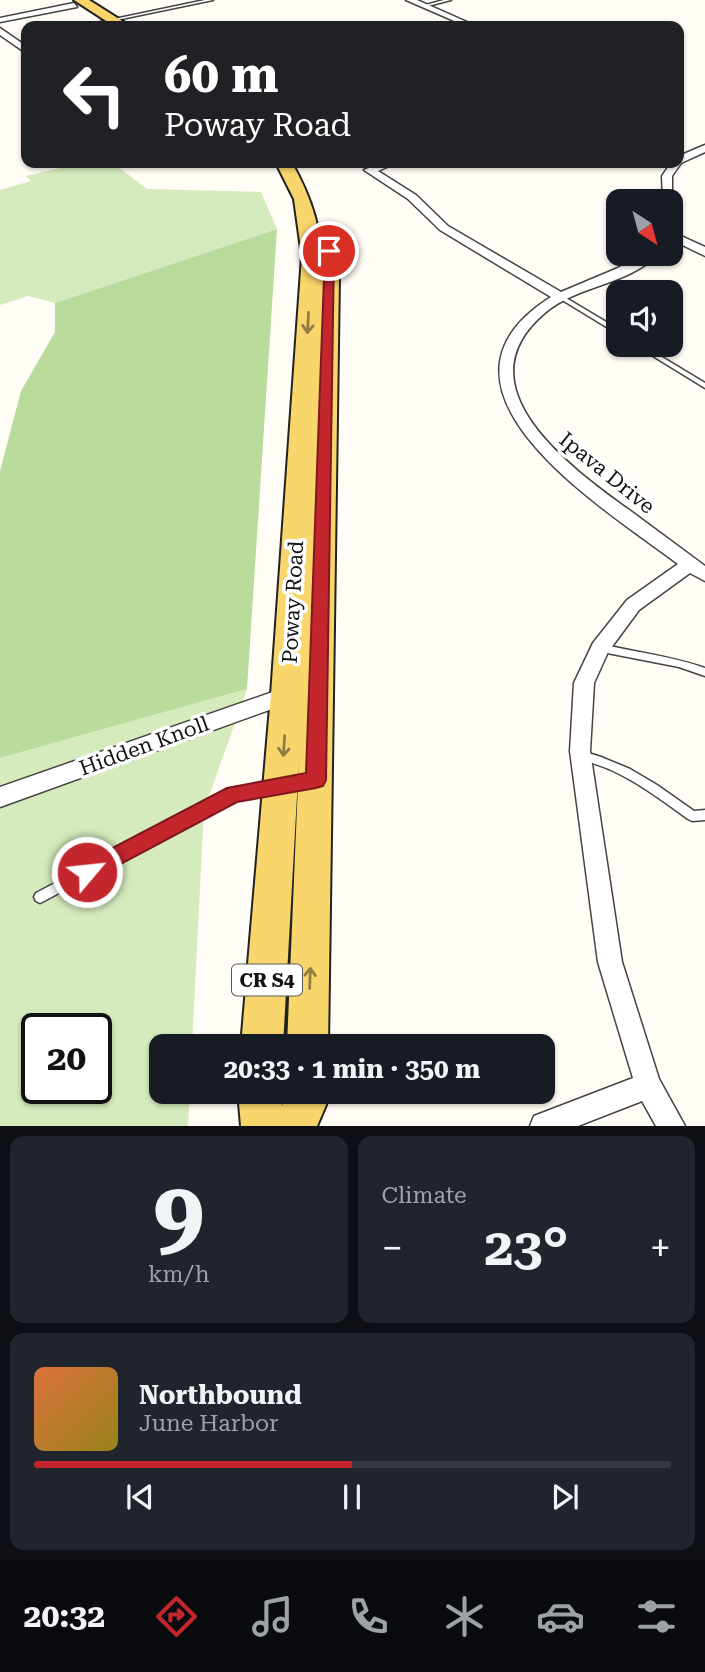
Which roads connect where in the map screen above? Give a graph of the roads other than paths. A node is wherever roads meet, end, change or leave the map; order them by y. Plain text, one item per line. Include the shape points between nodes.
1 (211, 0) edge
2 (410, 0) edge
3 (449, 0) edge
4 (76, 2) edge
5 (424, 6) junction
6 (0, 20) edge
7 (106, 21) edge
8 (124, 21) edge
9 (460, 21) edge
10 (0, 31) edge
11 (21, 46) edge
12 (705, 148) edge
13 (684, 158) edge
14 (287, 168) edge
15 (303, 168) edge
16 (375, 168) edge
17 (672, 168) edge
18 (668, 189) edge
19 (683, 241) edge
20 (705, 252) edge
21 (627, 266) edge
22 (561, 297) junction
23 (606, 325) edge
24 (658, 357) edge
25 (705, 386) edge
26 (698, 569) edge
27 (600, 648) junction
28 (705, 672) edge
29 (287, 695) junction
30 (580, 754) junction
31 (298, 782) junction
32 (0, 797) edge
33 (705, 815) edge
34 (40, 897) dead end
35 (264, 1034) edge
36 (308, 1034) edge
37 (648, 1085) junction
38 (260, 1104) edge
39 (306, 1104) edge
40 (263, 1126) edge
41 (295, 1126) edge
42 (544, 1126) edge
43 (671, 1126) edge

1 - 8 lane
2 - 5 street
3 - 5 lane
4 - 6 street
4 - 7 main road
5 - 9 street
10 - 11 street
12 - 13 street
14 -> 29 main road, Poway Road / CR S4 via 303,200 312,256
15 - 31 main road, Poway Road / CR S4 via 328,233 330,269
16 - 22 street via 369,170 412,197 443,228
17 - 18 street
19 - 20 street
21 - 22 street, Ipava Drive
22 - 23 lane
22 - 26 street, Ipava Drive via 531,318 512,346 506,371 516,410 544,452
24 - 25 lane
26 - 27 street via 634,605
27 - 28 lane via 635,657 677,660
27 - 30 street via 584,683
29 -> 31 main road, Poway Road / CR S4
29 - 32 street, Hidden Knoll
30 - 33 lane via 609,762 643,780 692,816
30 - 37 street via 610,962
31 - 34 lane via 234,794
31 - 35 main road, Poway Road / CR S4
36 -> 31 main road, Poway Road / CR S4
37 - 42 street
37 - 43 street
38 - 40 main road
39 - 41 main road

